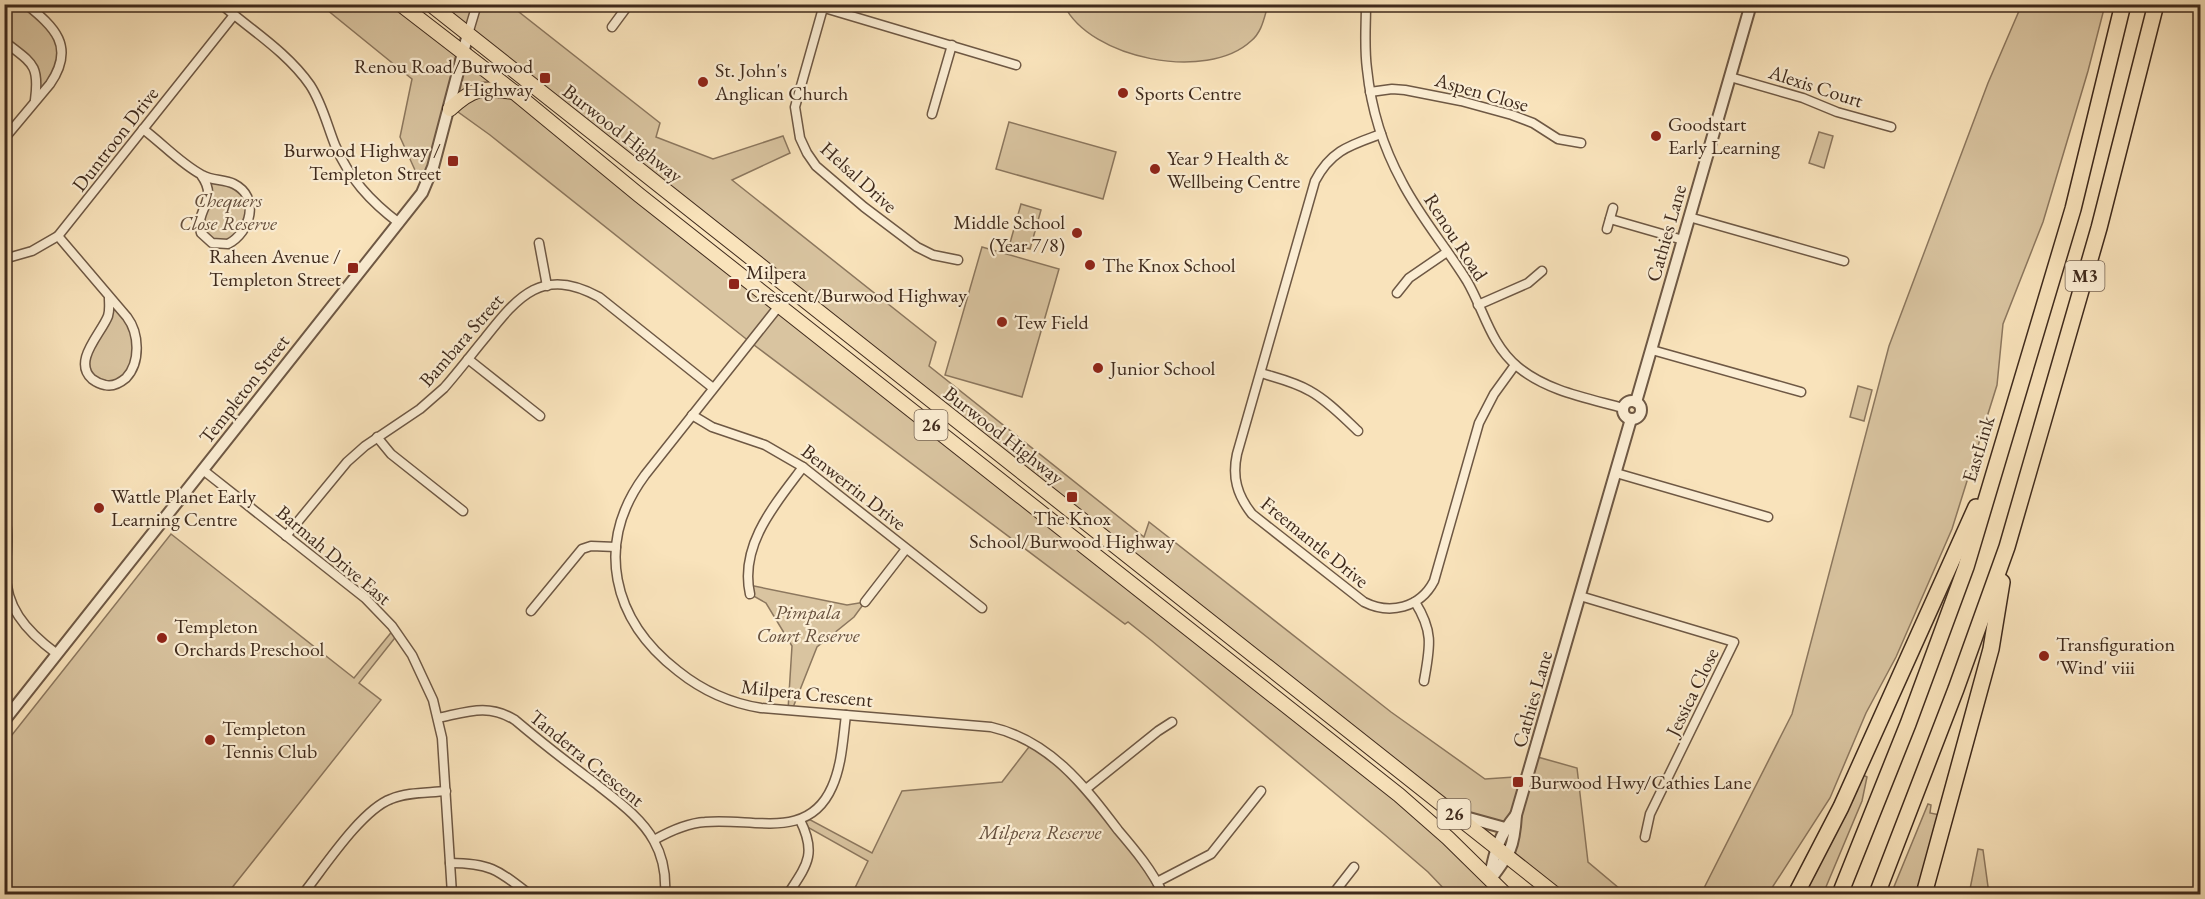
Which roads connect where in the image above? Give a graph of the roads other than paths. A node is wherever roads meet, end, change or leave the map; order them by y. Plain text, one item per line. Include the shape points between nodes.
1 (26, 4) edge
2 (221, 4) edge
3 (400, 4) edge
4 (430, 4) edge
5 (477, 4) edge
6 (628, 4) edge
7 (811, 4) edge
8 (1366, 4) edge
9 (1751, 4) edge
10 (2123, 4) edge
11 (2156, 4) edge
12 (823, 8) junction
13 (234, 15) junction
14 (612, 27) dead end
15 (468, 34) junction
16 (4, 41) edge
17 (952, 45) junction
18 (463, 54) junction
19 (1016, 65) dead end
20 (1730, 77) junction
21 (514, 92) junction
22 (1370, 92) junction
23 (35, 101) junction
24 (450, 109) junction
25 (932, 114) dead end
26 (1891, 127) dead end
27 (143, 129) junction
28 (1381, 134) junction
29 (4, 139) edge
30 (1581, 143) dead end
31 (201, 175) junction
32 (1613, 208) dead end
33 (1689, 217) junction
34 (1610, 219) junction
35 (399, 223) junction
36 (1607, 230) dead end
37 (58, 236) junction
38 (1683, 240) junction
39 (538, 243) dead end
40 (1447, 252) junction
41 (4, 259) edge
42 (958, 260) dead end
43 (1844, 261) dead end
44 (1542, 271) dead end
45 (547, 286) junction
46 (1397, 293) dead end
47 (109, 298) junction
48 (1478, 305) junction
49 (779, 306) junction
50 (1652, 350) junction
51 (468, 359) junction
52 (1515, 365) junction
53 (1261, 373) junction
54 (713, 388) junction
55 (1801, 392) dead end
56 (1635, 402) junction
57 (1623, 408) junction
58 (692, 415) junction
59 (540, 416) dead end
60 (1631, 419) junction
61 (1358, 431) dead end
62 (377, 437) junction
63 (803, 467) junction
64 (203, 470) junction
65 (1993, 472) junction
66 (1616, 473) junction
67 (463, 511) dead end
68 (4, 513) edge
69 (1768, 517) dead end
70 (286, 536) junction
71 (2007, 546) junction
72 (616, 547) junction
73 (906, 549) junction
74 (750, 594) dead end
75 (1580, 596) junction
76 (6, 598) edge
77 (865, 602) dead end
78 (1415, 602) junction
79 (982, 608) dead end
80 (531, 610) dead end
81 (57, 654) junction
82 (1424, 681) dead end
83 (846, 715) junction
84 (438, 718) junction
85 (4, 721) edge
86 (1172, 722) dead end
87 (1409, 778) junction
88 (1086, 789) junction
89 (446, 791) junction
90 (1261, 791) dead end
91 (1399, 795) junction
92 (1454, 814) junction
93 (1516, 815) junction
94 (800, 820) junction
95 (1505, 828) junction
96 (1645, 837) dead end
97 (654, 840) junction
98 (1496, 847) junction
99 (1508, 857) junction
100 (450, 863) junction
101 (1354, 867) dead end
102 (1490, 880) junction
103 (1157, 882) junction
104 (303, 894) edge
105 (452, 894) edge
106 (529, 894) edge
107 (665, 894) edge
108 (788, 894) edge
109 (1163, 894) edge
110 (1333, 894) edge
111 (1505, 894) edge
112 (1555, 894) edge
113 (1796, 894) edge
114 (1840, 894) edge
115 (1877, 894) edge
116 (1924, 894) edge

1 - 23 street via 49,23 61,45 56,74
2 - 13 street
3 - 18 highway, Burwood Highway / 26
4 - 15 highway, Burwood Highway / 26
5 - 15 street
6 - 14 street
7 - 12 street
8 - 22 street, Renou Road
9 - 20 street, Cathies Lane
10 - 65 highway, EastLink / M3 via 2073,209
11 - 71 highway, M3 via 2099,228
12 - 17 street
12 - 42 street, Helsal Drive via 795,107 803,147 816,166 911,243 933,255
13 - 27 street, Duntroon Drive
13 - 35 street via 303,76 353,178 368,198
15 - 18 street, Templeton Street
15 - 87 highway, Burwood Highway / 26
16 - 23 street via 35,68
17 - 19 street
17 - 25 street
18 - 21 highway, Burwood Highway / 26
18 - 24 street, Templeton Street
20 - 26 street, Alexis Court
20 - 33 street, Cathies Lane
21 - 24 highway via 469,92
21 - 49 highway, Burwood Highway / 26
22 - 28 street, Renou Road
22 - 30 street, Aspen Close via 1405,90 1461,101 1533,123 1558,139
23 - 29 street
24 - 35 street, Templeton Street via 429,180
27 - 31 street
27 - 37 street, Duntroon Drive
28 - 40 street, Renou Road via 1402,182
28 - 53 street, Freemantle Drive via 1344,147 1318,175
31 - 31 street via 234,184 248,198 249,219 228,244 212,243 201,233 199,218 209,196
32 - 34 street
33 - 38 street, Cathies Lane
33 - 43 street
34 - 36 street
34 - 38 street
35 - 64 street, Templeton Street
37 - 41 street, Duntroon Drive via 32,251
37 - 47 street
38 - 50 street, Cathies Lane
39 - 45 street
40 - 46 street via 1409,278
40 - 48 street, Renou Road
44 - 48 street via 1528,283
45 - 51 street, Bambara Street via 514,302
45 - 54 street, Bambara Street via 577,287 599,297
47 - 47 street via 130,321 137,349 128,375 107,386 90,376 85,362 108,316
48 - 52 street, Renou Road via 1492,337
49 - 54 street, Milpera Crescent
49 - 91 highway, Burwood Highway / 26
50 - 55 street
50 - 56 street, Cathies Lane
51 - 59 street
51 - 62 street, Bambara Street via 426,404
52 - 57 street, Renou Road via 1547,385
52 - 78 street via 1483,415 1436,574 1431,587
53 - 61 street via 1310,390
53 - 78 street, Freemantle Drive via 1235,465 1236,484 1246,507 1364,602 1392,609
54 - 58 street, Milpera Crescent
56 - 57 street
56 - 60 street via 1640,414
57 - 60 street
58 - 63 street, Benwerrin Drive via 712,427 765,445
58 - 72 street, Milpera Crescent via 633,492 623,512
60 - 66 street, Cathies Lane
62 - 67 street via 391,454
62 - 70 street, Bambara Street via 339,470
63 - 73 street, Benwerrin Drive
63 - 74 street via 756,538 748,575
64 - 70 street, Barmah Drive East
64 - 81 street, Templeton Street
65 - 113 highway via 1841,807
65 - 114 highway, EastLink / M3 via 1945,626
66 - 69 street
66 - 75 street, Cathies Lane
68 - 76 street via 8,530
70 - 84 street, Barmah Drive East via 365,598 392,626 418,666
71 - 115 highway, M3
71 - 116 highway via 1991,649
72 - 80 street via 582,549
72 - 83 street, Milpera Crescent via 618,581 631,619 650,646 691,681 713,694 748,706
73 - 77 street
73 - 79 street, Benwerrin Drive
75 - 93 street, Cathies Lane
75 - 96 street, Jessica Close via 1734,642 1650,814
76 - 81 street via 27,629
78 - 82 street via 1430,637
81 - 85 street, Templeton Street
83 - 88 street, Milpera Crescent via 1005,730 1050,755
83 - 94 street via 833,785 820,806
84 - 89 street, Barmah Drive East
84 - 97 street, Tanderra Crescent via 478,710 508,716 627,810
86 - 88 street
87 - 91 highway
87 - 92 highway, Burwood Highway / 26
88 - 103 street, Milpera Crescent
89 - 100 street, Barmah Drive East
89 - 104 street via 402,795 376,807 361,820
90 - 103 street via 1211,854
91 - 102 highway, Burwood Highway / 26
92 - 95 street
92 - 98 highway, Burwood Highway / 26
93 - 95 street, Cathies Lane
93 - 99 street, Cathies Lane
94 - 97 street via 774,824 703,822 682,826
94 - 108 street via 810,852 806,867
95 - 98 street, Cathies Lane
97 - 107 street, Tanderra Crescent
98 - 99 highway, Burwood Highway / 26
98 - 102 street, Cathies Lane
99 - 102 street, Cathies Lane
99 - 112 highway, Burwood Highway / 26
100 - 105 street, Barmah Drive East
100 - 106 street via 492,868
101 - 110 street
102 - 111 highway, Burwood Highway / 26
103 - 109 street, Milpera Crescent

